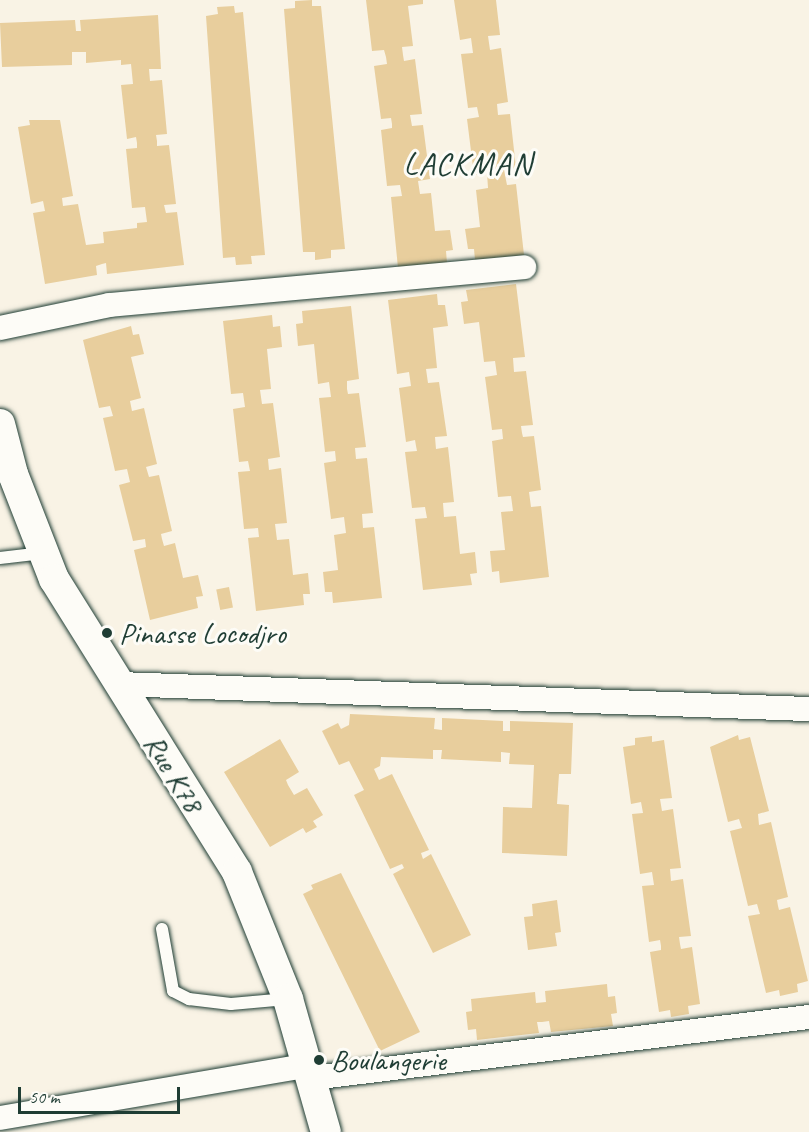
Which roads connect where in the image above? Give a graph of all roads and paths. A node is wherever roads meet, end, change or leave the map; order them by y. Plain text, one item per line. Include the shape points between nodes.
1 (524, 267) dead end
2 (0, 328) edge
3 (0, 424) edge
4 (43, 553) junction
5 (0, 558) edge
6 (119, 684) junction
7 (809, 709) edge
8 (162, 929) dead end
9 (288, 999) junction
10 (809, 1017) edge
11 (310, 1072) junction
12 (0, 1118) edge
13 (326, 1132) edge

1 - 2 street via 109,305
3 - 4 street, Rue K78 via 13,474
4 - 5 lane
4 - 6 street, Rue K78 via 54,579
6 - 7 street
6 - 9 street, Rue K78 via 237,872
8 - 9 lane via 173,991 189,999 231,1005
9 - 11 street, Rue K78
10 - 11 street
11 - 12 street
11 - 13 street, Rue K78

